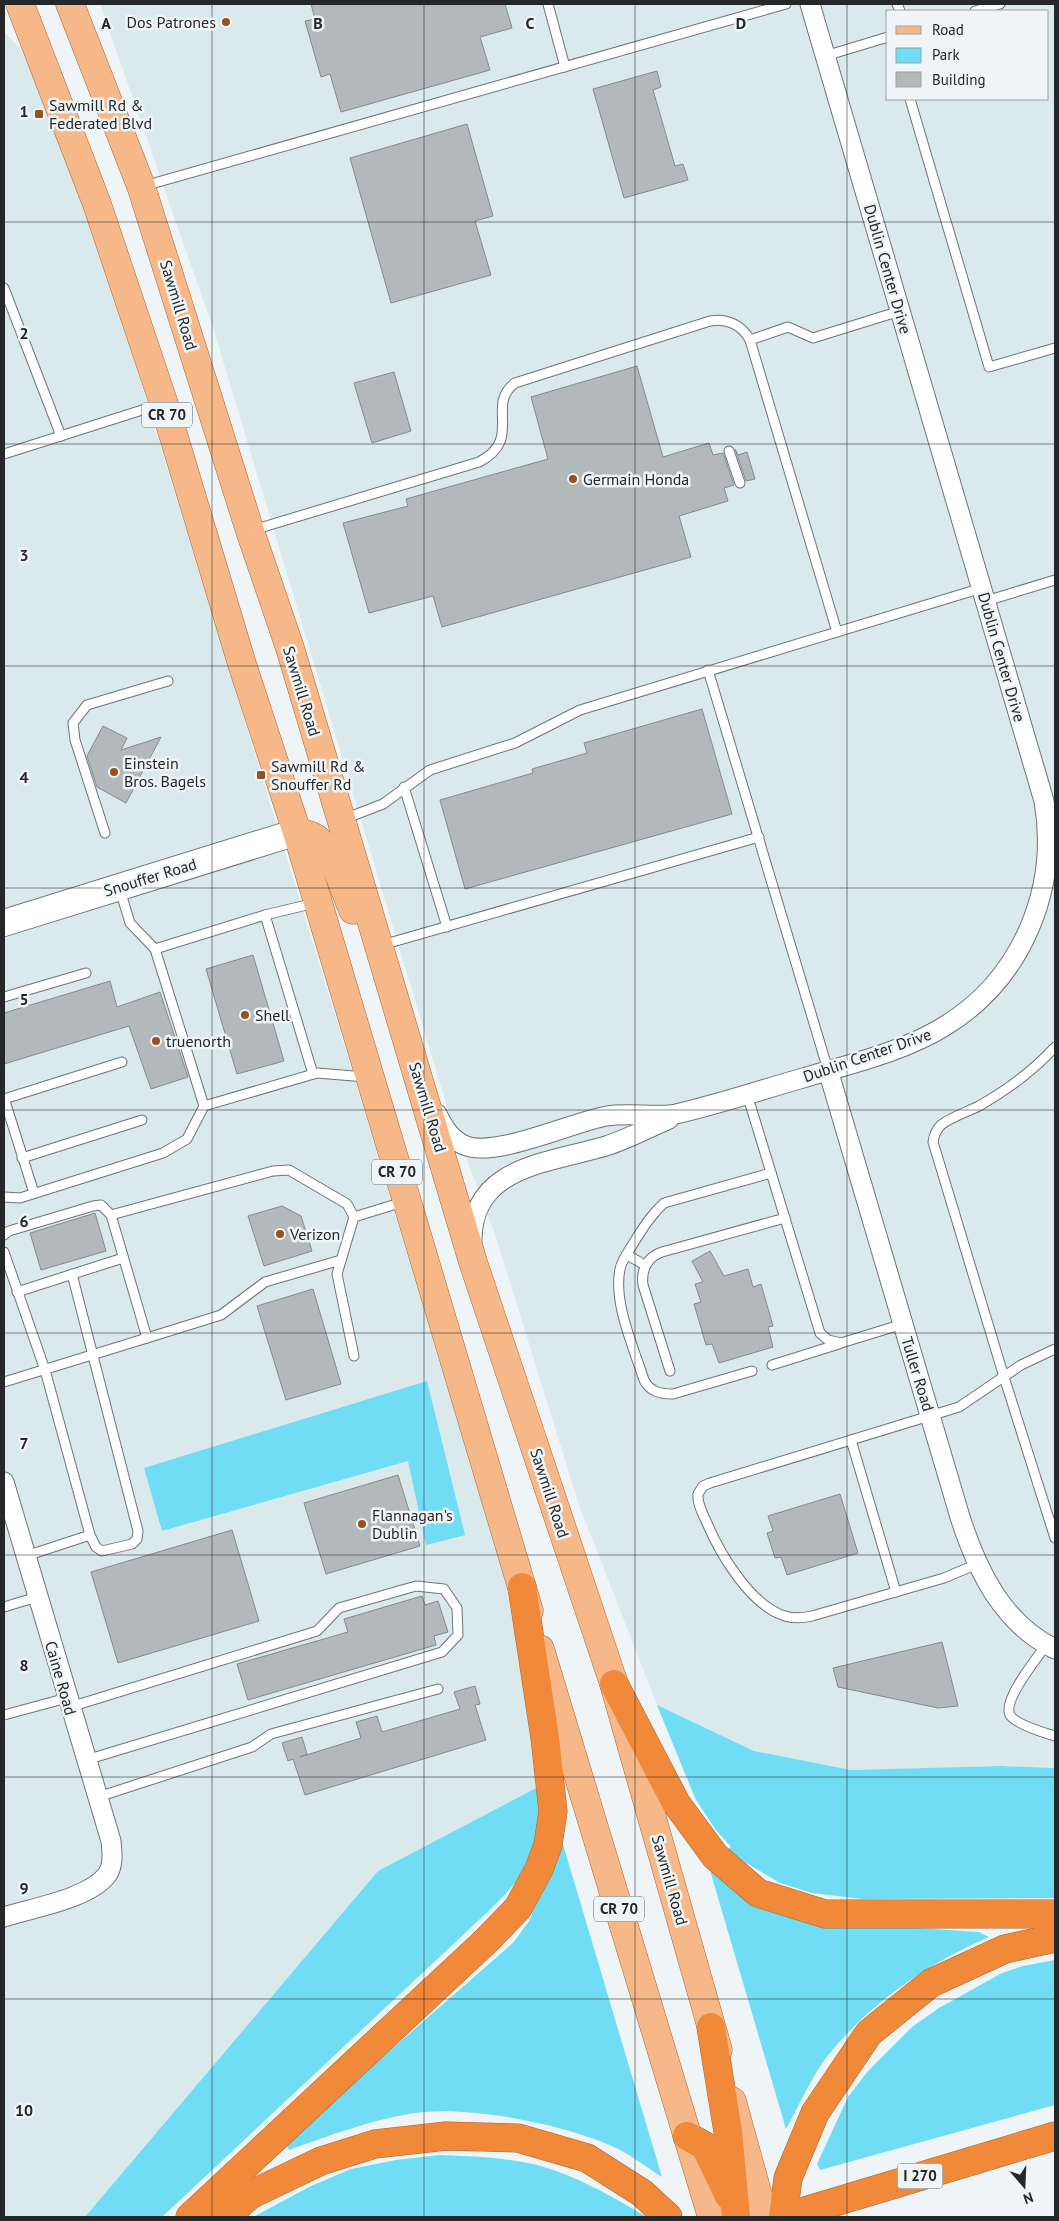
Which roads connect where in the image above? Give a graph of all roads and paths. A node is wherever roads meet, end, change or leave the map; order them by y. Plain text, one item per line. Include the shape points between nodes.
1 (20, 4) edge
2 (70, 4) edge
3 (548, 4) edge
4 (786, 4) edge
5 (810, 4) edge
6 (1000, 4) edge
7 (979, 10) edge
8 (886, 39) edge
9 (825, 56) junction
10 (565, 67) junction
11 (910, 100) edge
12 (142, 186) junction
13 (4, 288) edge
14 (900, 310) junction
15 (750, 340) junction
16 (1055, 348) edge
17 (164, 404) junction
18 (61, 436) junction
19 (729, 451) dead end
20 (4, 454) edge
21 (740, 483) dead end
22 (250, 531) junction
23 (1055, 580) edge
24 (984, 594) junction
25 (837, 632) junction
26 (708, 670) junction
27 (168, 681) dead end
28 (404, 787) junction
29 (342, 820) junction
30 (297, 832) junction
31 (104, 833) dead end
32 (759, 837) junction
33 (1050, 883) edge
34 (119, 887) junction
35 (318, 902) junction
36 (265, 915) junction
37 (4, 922) edge
38 (447, 927) junction
39 (380, 946) junction
40 (155, 949) junction
41 (86, 973) dead end
42 (4, 997) edge
43 (397, 1005) junction
44 (1055, 1047) edge
45 (122, 1062) dead end
46 (828, 1070) junction
47 (314, 1074) junction
48 (418, 1074) junction
49 (369, 1077) junction
50 (747, 1094) junction
51 (4, 1098) edge
52 (204, 1106) junction
53 (689, 1111) junction
54 (142, 1120) dead end
55 (22, 1158) junction
56 (771, 1173) junction
57 (34, 1193) junction
58 (4, 1197) edge
59 (406, 1201) junction
60 (111, 1215) junction
61 (354, 1217) junction
62 (785, 1218) junction
63 (4, 1235) edge
64 (4, 1252) edge
65 (627, 1254) junction
66 (123, 1258) junction
67 (341, 1260) junction
68 (474, 1262) junction
69 (645, 1265) junction
70 (72, 1274) junction
71 (17, 1292) junction
72 (903, 1324) junction
73 (147, 1338) junction
74 (845, 1342) junction
75 (1055, 1349) edge
76 (92, 1355) junction
77 (354, 1356) dead end
78 (772, 1365) dead end
79 (46, 1370) junction
80 (670, 1371) dead end
81 (752, 1371) dead end
82 (1004, 1377) junction
83 (4, 1382) edge
84 (930, 1417) junction
85 (852, 1440) junction
86 (4, 1482) edge
87 (90, 1536) junction
88 (1055, 1538) edge
89 (25, 1556) junction
90 (977, 1564) junction
91 (522, 1588) junction
92 (896, 1592) junction
93 (37, 1597) junction
94 (4, 1607) edge
95 (1051, 1647) edge
96 (614, 1684) junction
97 (438, 1689) dead end
98 (68, 1703) junction
99 (4, 1715) edge
100 (1055, 1736) edge
101 (86, 1760) junction
102 (97, 1797) junction
103 (1055, 1914) edge
104 (4, 1917) edge
105 (1055, 1938) edge
106 (711, 2027) joint
107 (687, 2136) joint
108 (1055, 2136) edge
109 (724, 2168) junction
110 (731, 2215) edge
111 (190, 2217) edge
112 (225, 2217) edge
113 (668, 2217) edge
114 (764, 2217) edge
115 (784, 2217) edge

1 - 17 main road, CR 70 via 97,204
2 - 12 main road, Sawmill Road / CR 70
3 - 10 lane
4 - 10 lane
5 - 9 street, Dublin Center Drive
6 - 7 lane
8 - 9 lane
9 - 14 street, Dublin Center Drive
10 - 12 lane
11 - 16 lane via 989,367
12 - 22 main road, Sawmill Road / CR 70
13 - 18 lane
14 - 15 lane via 813,338 788,327
14 - 24 street, Dublin Center Drive
15 - 22 lane via 736,325 715,320 519,381 504,396 503,434 498,446 485,459
15 - 25 lane
17 - 18 lane
17 - 30 main road, CR 70 via 242,664
18 - 20 lane
19 - 21 lane
22 - 29 main road, Sawmill Road / CR 70 via 290,648
23 - 24 lane
24 - 25 lane
24 - 33 street, Dublin Center Drive via 1044,800
25 - 26 lane
26 - 28 lane via 580,710 515,743 430,770
26 - 32 lane
27 - 31 lane via 87,705 74,724 75,740
28 - 29 lane via 377,807
28 - 38 lane
29 - 39 main road, Sawmill Road / CR 70
30 - 34 main road, Snouffer Road
30 - 35 main road, CR 70
30 - 43 main road via 320,841 331,858
32 - 38 lane
32 - 46 lane
33 - 46 street, Dublin Center Drive via 1015,957 976,1003 945,1026 918,1040
34 - 37 main road, Snouffer Road
34 - 40 lane via 130,923
35 - 36 lane
35 - 49 main road, CR 70
36 - 40 lane
36 - 47 lane
38 - 39 lane
39 - 43 main road, Sawmill Road / CR 70
40 - 52 lane
41 - 42 lane
43 - 48 main road, Sawmill Road / CR 70
44 - 82 lane via 1009,1087 942,1124 933,1138
45 - 51 lane
46 - 50 street, Dublin Center Drive
46 - 72 street, Tuller Road
47 - 49 lane
47 - 52 lane
48 - 53 street, Dublin Center Drive via 438,1117 451,1136 478,1149 499,1147 610,1115 665,1116
48 - 68 main road, Sawmill Road / CR 70
49 - 59 main road, CR 70
50 - 53 street, Dublin Center Drive
50 - 56 lane
51 - 55 lane
52 - 57 lane via 186,1139 164,1153
53 - 68 street, Dublin Center Drive via 618,1142 514,1173 493,1185 475,1214
54 - 55 lane
55 - 57 lane
56 - 62 lane
56 - 65 lane via 664,1203 651,1214
57 - 58 lane via 20,1198
59 - 61 lane
59 - 91 main road, CR 70
60 - 61 lane via 273,1171 289,1170 346,1204
60 - 63 lane via 101,1205 93,1206
60 - 66 lane
61 - 67 lane
62 - 69 lane via 662,1252
62 - 74 lane via 820,1333 834,1343
64 - 71 lane
65 - 69 lane
65 - 81 lane via 620,1267 620,1301 644,1380 649,1387 663,1394 673,1394
66 - 70 lane
66 - 73 lane
67 - 73 lane via 265,1282 221,1314
67 - 77 lane via 337,1274
68 - 96 main road, Sawmill Road / CR 70
69 - 80 lane via 643,1285
70 - 71 lane
70 - 76 lane
71 - 79 lane
72 - 74 lane
72 - 84 street, Tuller Road
73 - 76 lane
74 - 78 lane
75 - 82 lane
76 - 79 lane
76 - 87 lane via 138,1531 132,1544 102,1551
79 - 83 lane
79 - 87 lane
82 - 84 lane via 967,1402
82 - 88 lane
84 - 85 lane
84 - 90 street, Tuller Road
85 - 92 lane
85 - 92 lane via 706,1484 699,1492 698,1502 712,1537 728,1564 749,1589 779,1614 805,1618
86 - 89 street, Caine Road
87 - 89 lane
89 - 93 street, Caine Road
90 - 92 lane
90 - 95 street, Tuller Road via 988,1586 1010,1614
91 - 107 main road, CR 70
91 - 111 highway via 553,1811 548,1845 539,1869 518,1908 486,1941
93 - 94 lane
93 - 98 street, Caine Road
95 - 100 lane via 1018,1686 1008,1708 1016,1720
96 - 103 highway via 676,1803 715,1856 758,1893 825,1914
96 - 106 main road, Sawmill Road / CR 70
97 - 102 lane via 271,1734 252,1747
98 - 99 lane
98 - 101 street, Caine Road
98 - 101 lane via 317,1631 339,1608 416,1586 444,1589 457,1608 458,1635 442,1652
101 - 102 street, Caine Road
102 - 104 street, Caine Road via 111,1841 113,1858 107,1874 88,1890
105 - 115 highway via 1005,1948 931,1983 869,2033 814,2113 788,2178
106 - 109 highway via 728,2132
107 - 109 highway via 705,2146
108 - 115 highway, I 270
109 - 110 highway
109 - 114 main road
112 - 113 highway via 250,2195 321,2161 375,2144 446,2136 518,2138 587,2158 642,2193

